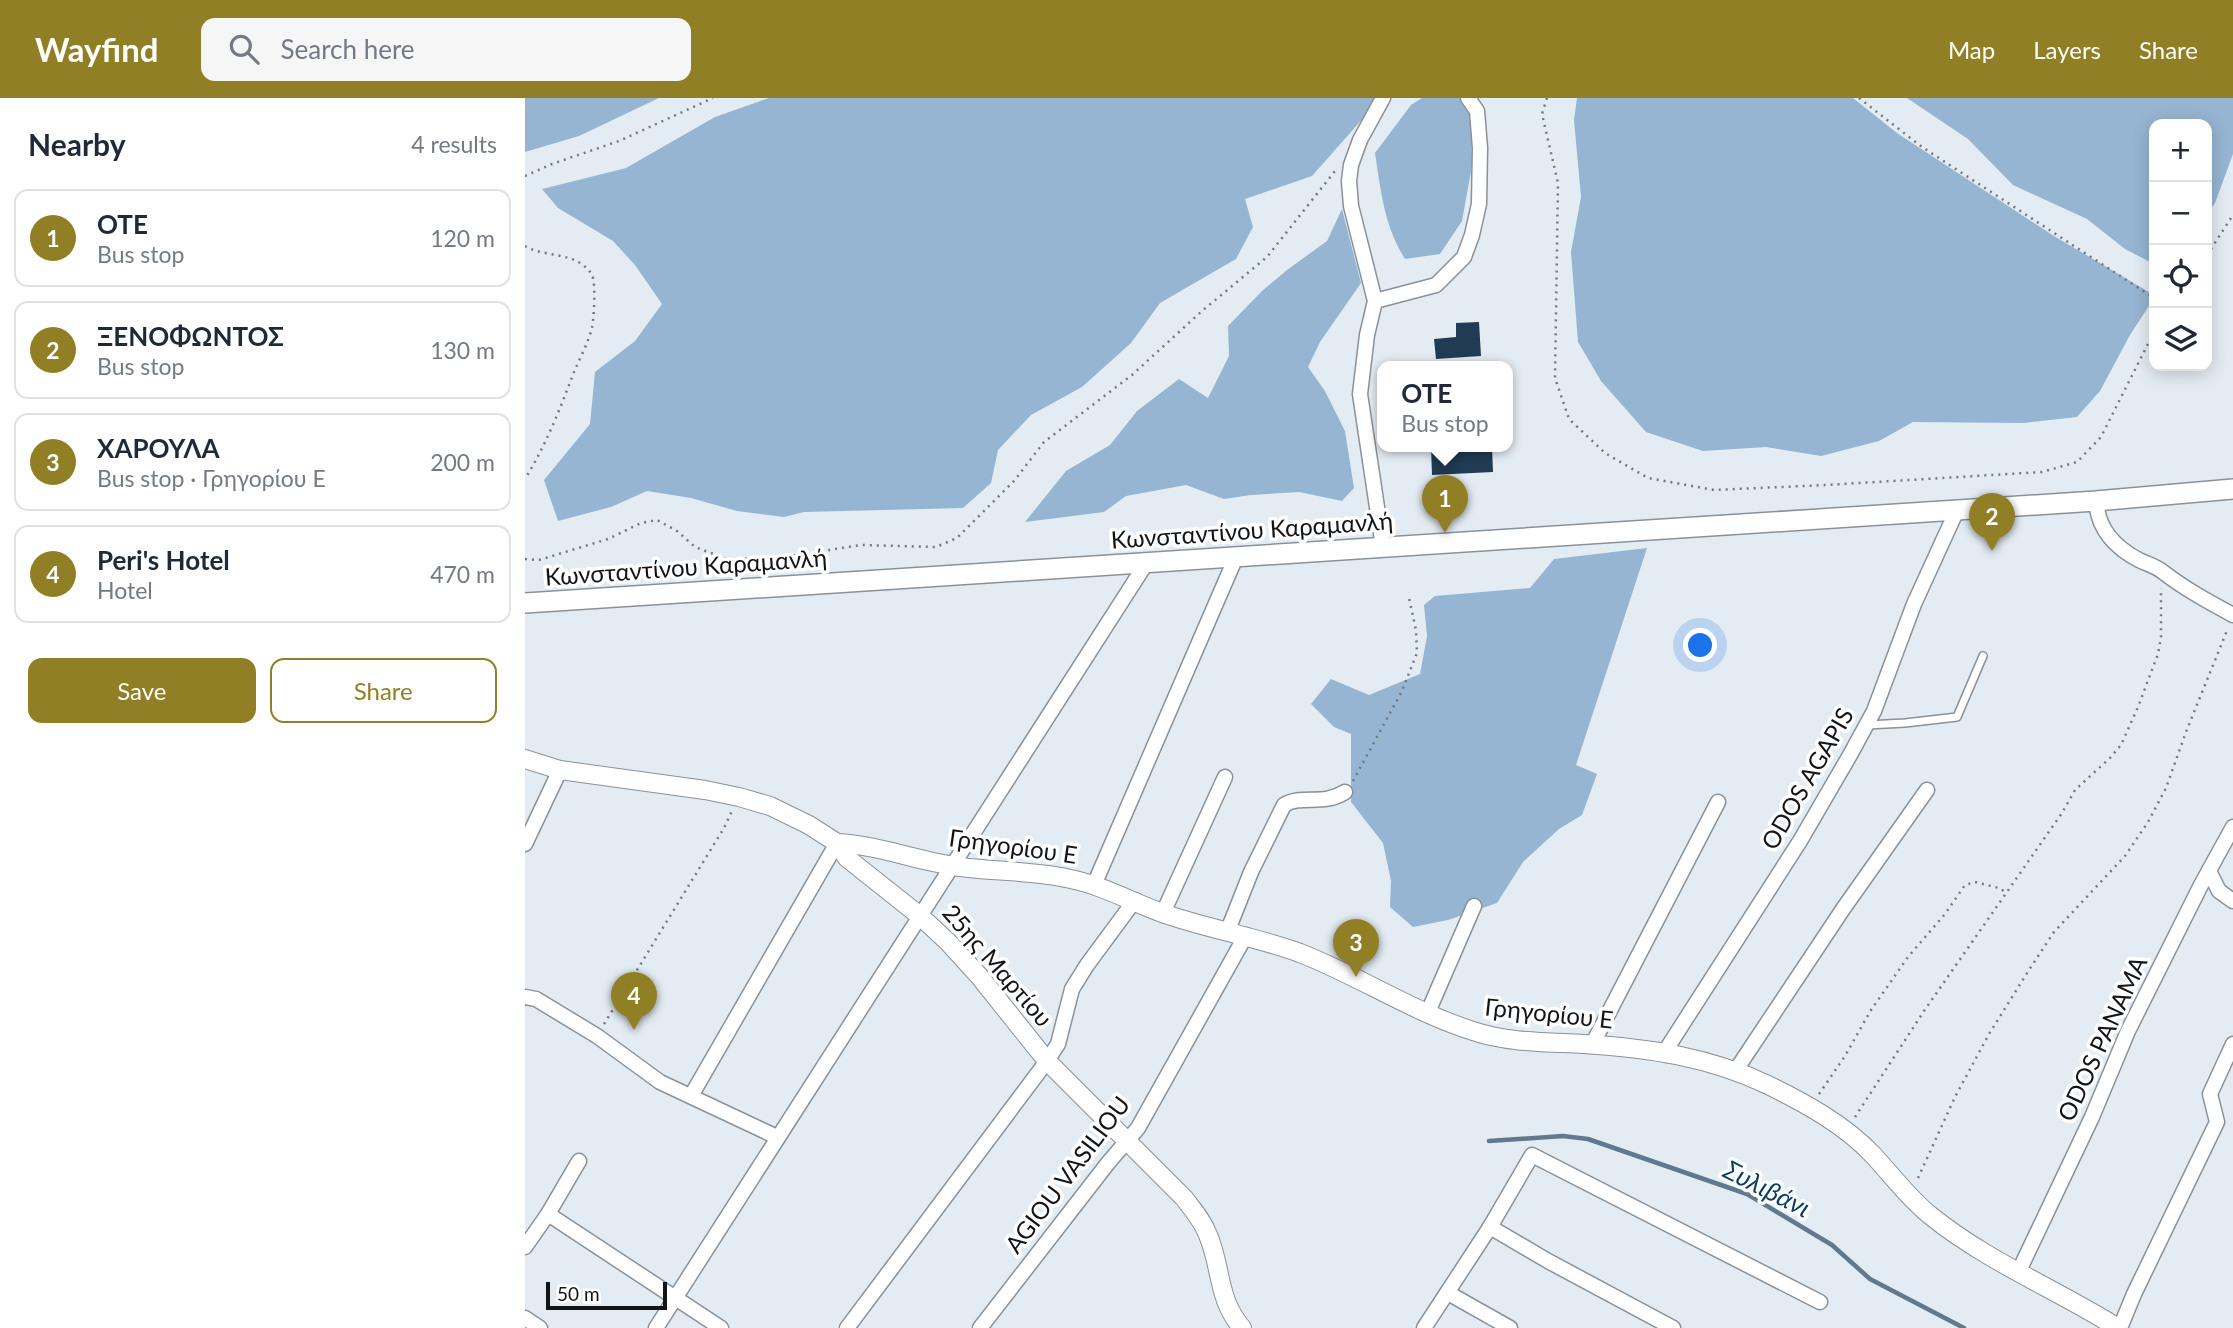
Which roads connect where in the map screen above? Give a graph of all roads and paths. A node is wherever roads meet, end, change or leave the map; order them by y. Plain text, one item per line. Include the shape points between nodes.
1 (713, 98) edge
2 (1383, 98) edge
3 (1468, 98) edge
4 (1547, 98) edge
5 (1859, 98) edge
6 (1351, 165) junction
7 (525, 176) edge
8 (2233, 215) edge
9 (525, 246) edge
10 (2212, 247) edge
11 (2149, 295) edge
12 (1375, 301) junction
13 (2149, 342) edge
14 (525, 479) edge
15 (2233, 489) edge
16 (2096, 501) junction
17 (1957, 510) junction
18 (1383, 547) junction
19 (1236, 556) junction
20 (525, 559) edge
21 (1147, 562) junction
22 (2162, 570) junction
23 (1409, 598) dead end
24 (525, 603) edge
25 (2233, 615) edge
26 (1983, 656) dead end
27 (1866, 725) junction
28 (525, 759) edge
29 (560, 770) junction
30 (1225, 776) dead end
31 (1927, 790) dead end
32 (1345, 792) joint
33 (739, 797) junction
34 (1718, 802) dead end
35 (2233, 827) edge
36 (837, 843) junction
37 (525, 845) edge
38 (953, 866) junction
39 (2209, 871) junction
40 (1094, 885) junction
41 (2007, 893) junction
42 (1135, 900) junction
43 (2233, 901) edge
44 (1474, 906) dead end
45 (1163, 913) junction
46 (920, 916) junction
47 (1228, 930) junction
48 (1246, 935) junction
49 (525, 997) edge
50 (1428, 1012) junction
51 (597, 1036) junction
52 (2233, 1044) edge
53 (1593, 1045) junction
54 (1664, 1052) junction
55 (1047, 1060) junction
56 (1736, 1070) junction
57 (691, 1096) junction
58 (1810, 1108) junction
59 (1846, 1132) junction
60 (777, 1137) junction
61 (1128, 1141) junction
62 (579, 1161) dead end
63 (1910, 1196) junction
64 (548, 1214) junction
65 (1490, 1227) junction
66 (525, 1247) edge
67 (2018, 1273) junction
68 (1448, 1293) junction
69 (677, 1298) junction
70 (1820, 1302) dead end
71 (525, 1318) edge
72 (540, 1328) edge
73 (656, 1328) edge
74 (721, 1328) edge
75 (848, 1328) edge
76 (980, 1328) edge
77 (1242, 1328) edge
78 (1424, 1328) edge
79 (1510, 1328) edge
80 (1673, 1328) edge
81 (2119, 1328) edge

1 - 7 path via 619,141
2 - 6 street
3 - 12 street via 1477,111 1479,204 1464,257 1436,285
4 - 13 path via 1542,114 1558,183 1555,378 1569,419 1605,453 1649,478 1714,490 2042,472 2077,462 2101,437
5 - 11 path via 1922,147
6 - 12 street via 1351,206
6 - 20 path via 1338,167 1267,257 1132,375 1044,442 1014,481 957,538 936,547 862,545 778,558 727,559 695,547 657,520 539,560
8 - 10 path
9 - 14 path via 583,265 593,276 594,295 593,326 557,418
12 - 18 street via 1360,394
15 - 16 main road, Κωνσταντίνου Καραμανλή
16 - 17 main road, Κωνσταντίνου Καραμανλή
16 - 22 street via 2109,538
17 - 18 main road, Κωνσταντίνου Καραμανλή
17 - 27 street, ODOS AGAPIS via 1913,604
18 - 19 main road, Κωνσταντίνου Καραμανλή
19 - 21 main road, Κωνσταντίνου Καραμανλή
19 - 40 street
21 - 24 main road, Κωνσταντίνου Καραμανλή
21 - 38 street
22 - 25 street via 2173,582
22 - 41 path via 2158,654 2121,745 2075,790
23 - 32 path via 1417,653 1402,691
25 - 63 path via 2167,788 2125,856 2054,932 2029,970 1955,1097
26 - 27 lane via 1957,717
27 - 54 street, ODOS AGAPIS via 1800,841
28 - 29 street, 25ης Μαρτίου
29 - 33 street, 25ης Μαρτίου
29 - 37 street
30 - 45 street
31 - 56 street
32 - 47 street via 1336,798 1292,800 1284,805
33 - 36 street, 25ης Μαρτίου via 769,806
33 - 51 path
34 - 53 street
35 - 39 street, ODOS PANAMA
36 - 38 street, Γρηγορίου Ε
36 - 46 street, 25ης Μαρτίου via 847,858
36 - 57 street
38 - 40 street, Γρηγορίου Ε via 1063,877
38 - 46 street
39 - 43 street via 2219,891
39 - 67 street, ODOS PANAMA via 2128,1031
40 - 42 street, Γρηγορίου Ε
41 - 58 path via 1975,882 1965,885 1871,1010
41 - 59 path
42 - 45 street, Γρηγορίου Ε
42 - 55 street via 1072,989 1058,1044
44 - 50 street
45 - 47 street, Γρηγορίου Ε
46 - 55 street, 25ης Μαρτίου via 979,976
46 - 60 street
47 - 48 street, Γρηγορίου Ε
48 - 50 street, Γρηγορίου Ε via 1356,977
48 - 61 street, AGIOU VASILIOU
49 - 51 street
50 - 53 street, Γρηγορίου Ε via 1474,1032
51 - 57 street via 660,1082
52 - 81 street via 2210,1094 2217,1122
53 - 54 street, Γρηγορίου Ε
54 - 56 street, Γρηγορίου Ε
55 - 61 street, 25ης Μαρτίου
55 - 75 street
56 - 58 street, Γρηγορίου Ε
57 - 60 street
58 - 59 street, Γρηγορίου Ε
59 - 63 street, Γρηγορίου Ε via 1871,1152
60 - 69 street
61 - 76 street, AGIOU VASILIOU
61 - 77 street, 25ης Μαρτίου via 1198,1216 1209,1236 1221,1290
62 - 64 street
63 - 67 street, Γρηγορίου Ε via 1929,1215
64 - 66 street
64 - 69 street
65 - 68 street
65 - 70 street via 1532,1155
65 - 80 street
67 - 81 street, Γρηγορίου Ε
68 - 78 street
68 - 79 street
69 - 73 street
69 - 74 street
71 - 72 street

